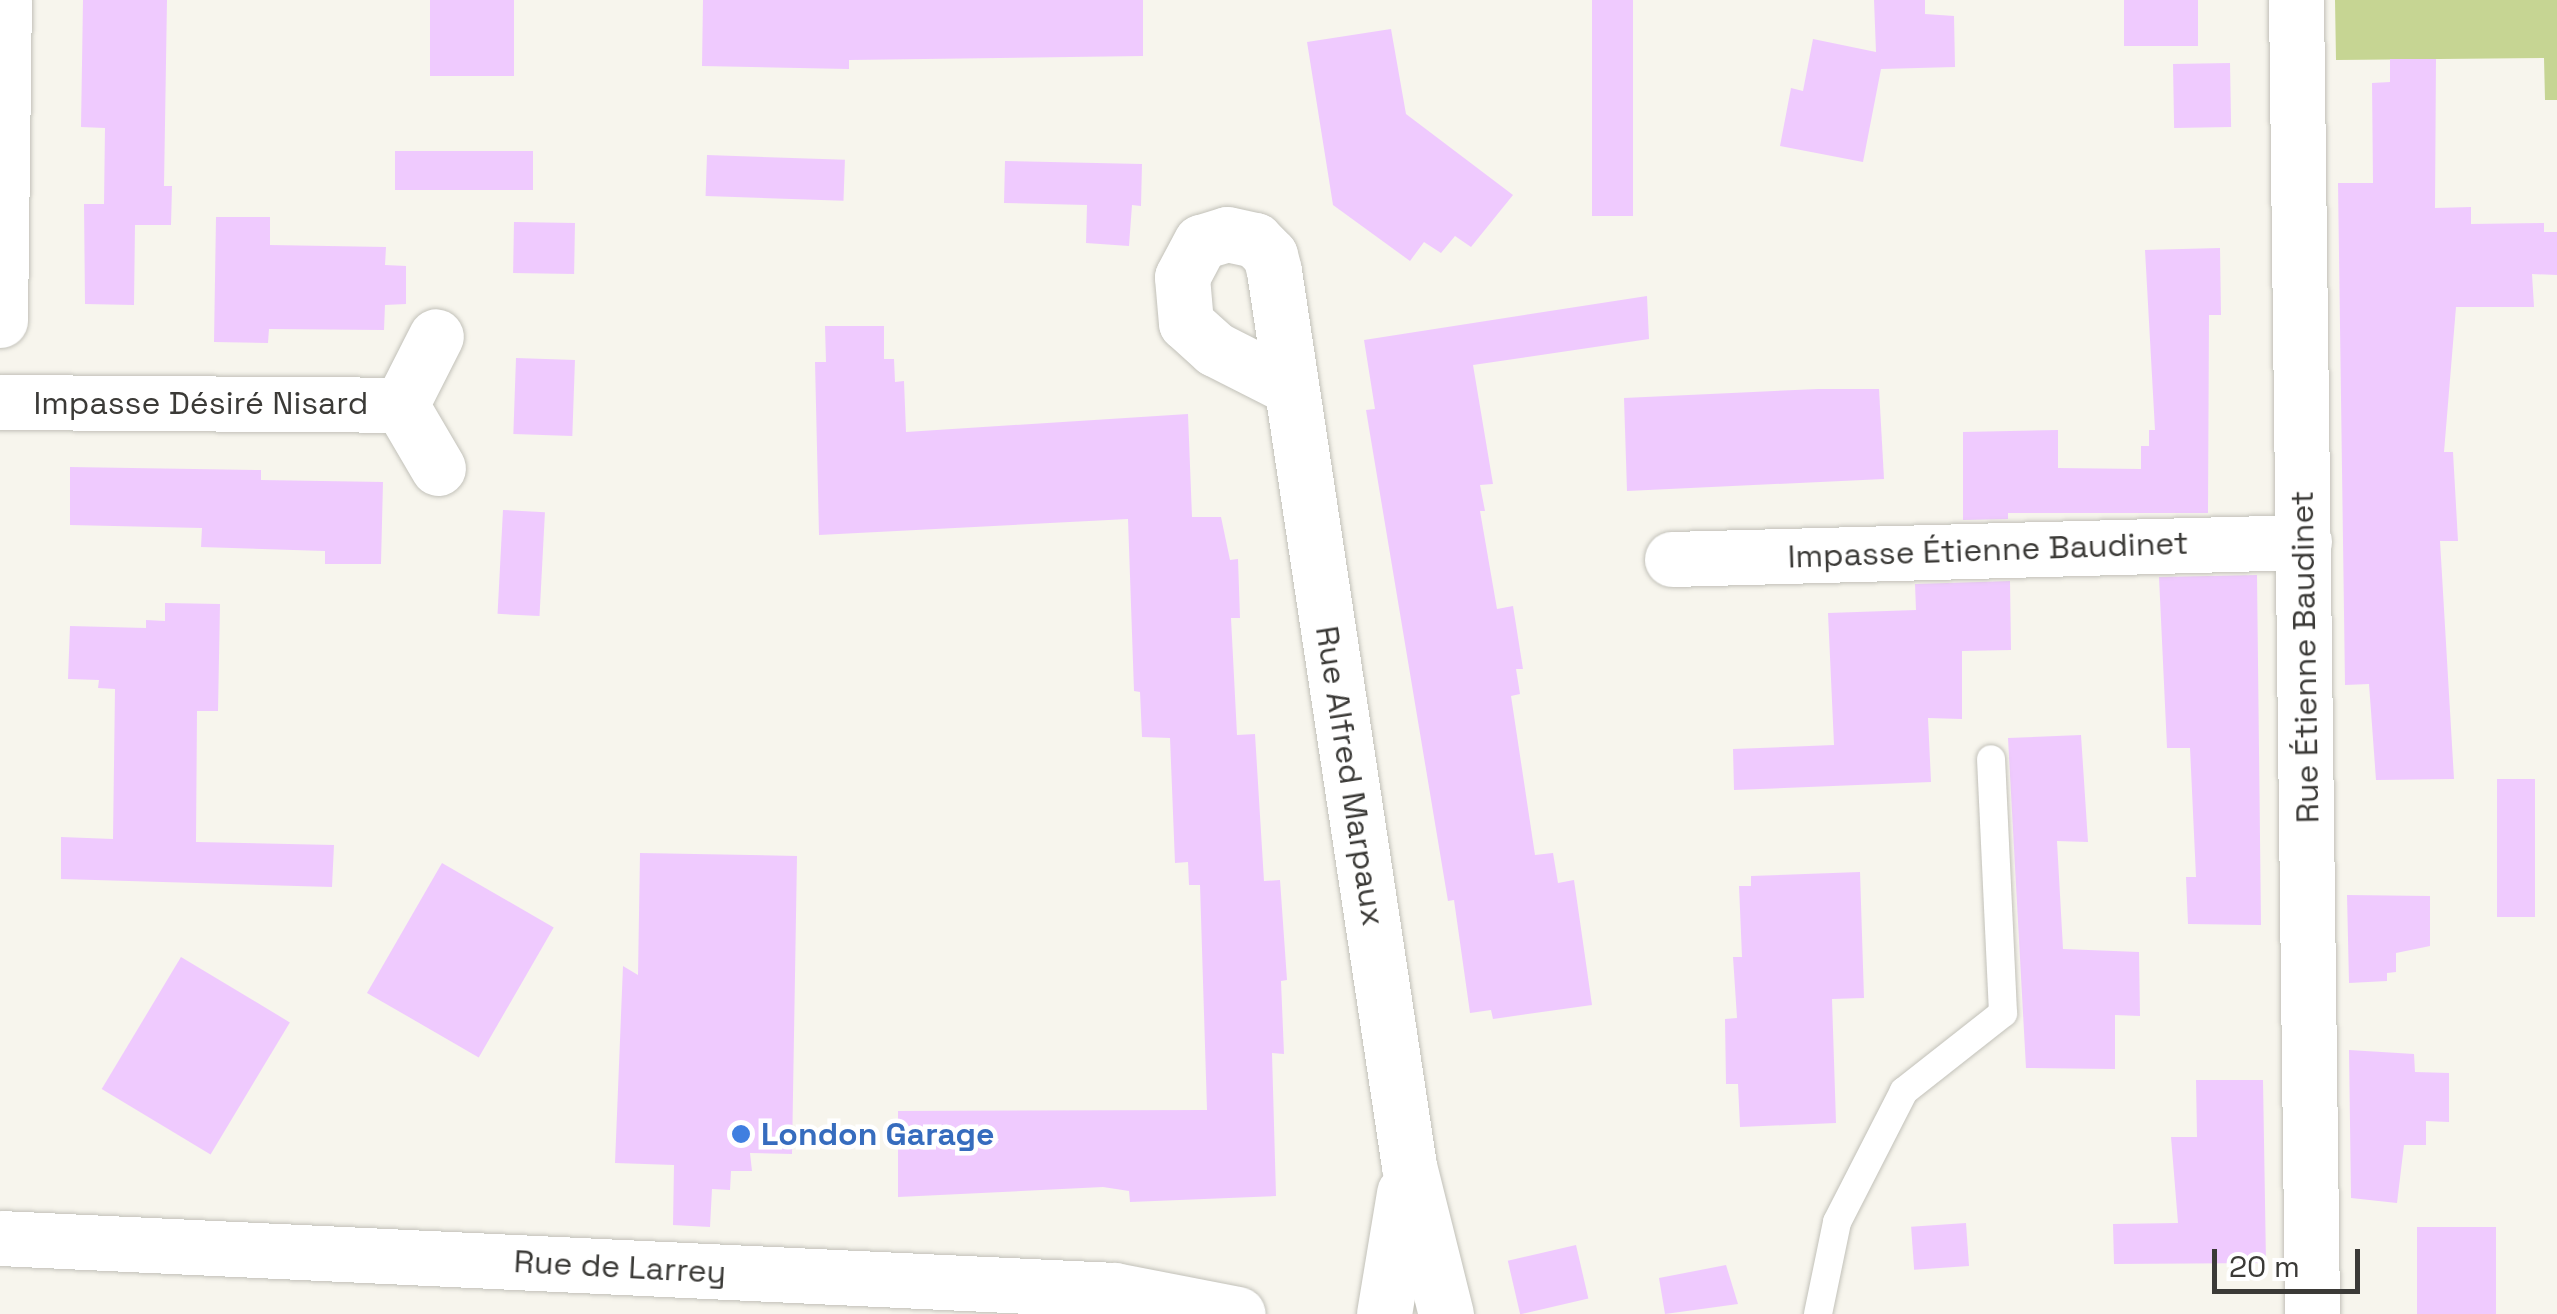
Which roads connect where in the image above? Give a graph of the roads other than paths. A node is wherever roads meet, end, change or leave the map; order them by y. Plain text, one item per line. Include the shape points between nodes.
1 (4, 0) edge
2 (2296, 0) edge
3 (0, 320) edge
4 (436, 336) dead end
5 (1290, 386) dead end
6 (0, 402) edge
7 (401, 405) junction
8 (438, 468) dead end
9 (2304, 542) junction
10 (1672, 559) dead end
11 (1991, 760) dead end
12 (1409, 1166) junction
13 (0, 1238) edge
14 (1238, 1314) edge
15 (1384, 1314) edge
16 (1446, 1314) edge
17 (1818, 1314) edge
18 (2312, 1314) edge

1 - 3 street
2 - 9 street, Rue Étienne Baudinet
4 - 7 street, Impasse Désiré Nisard
5 - 12 street, Rue Alfred Marpaux
6 - 7 street, Impasse Désiré Nisard
7 - 8 street, Impasse Désiré Nisard
9 - 10 street, Impasse Étienne Baudinet
9 - 18 street, Rue Étienne Baudinet
11 - 17 lane via 2003,1013 1904,1091 1837,1222
12 - 15 street, Rue Alfred Marpaux
12 - 16 street, Rue Alfred Marpaux
13 - 14 street, Rue de Larrey via 1114,1290

